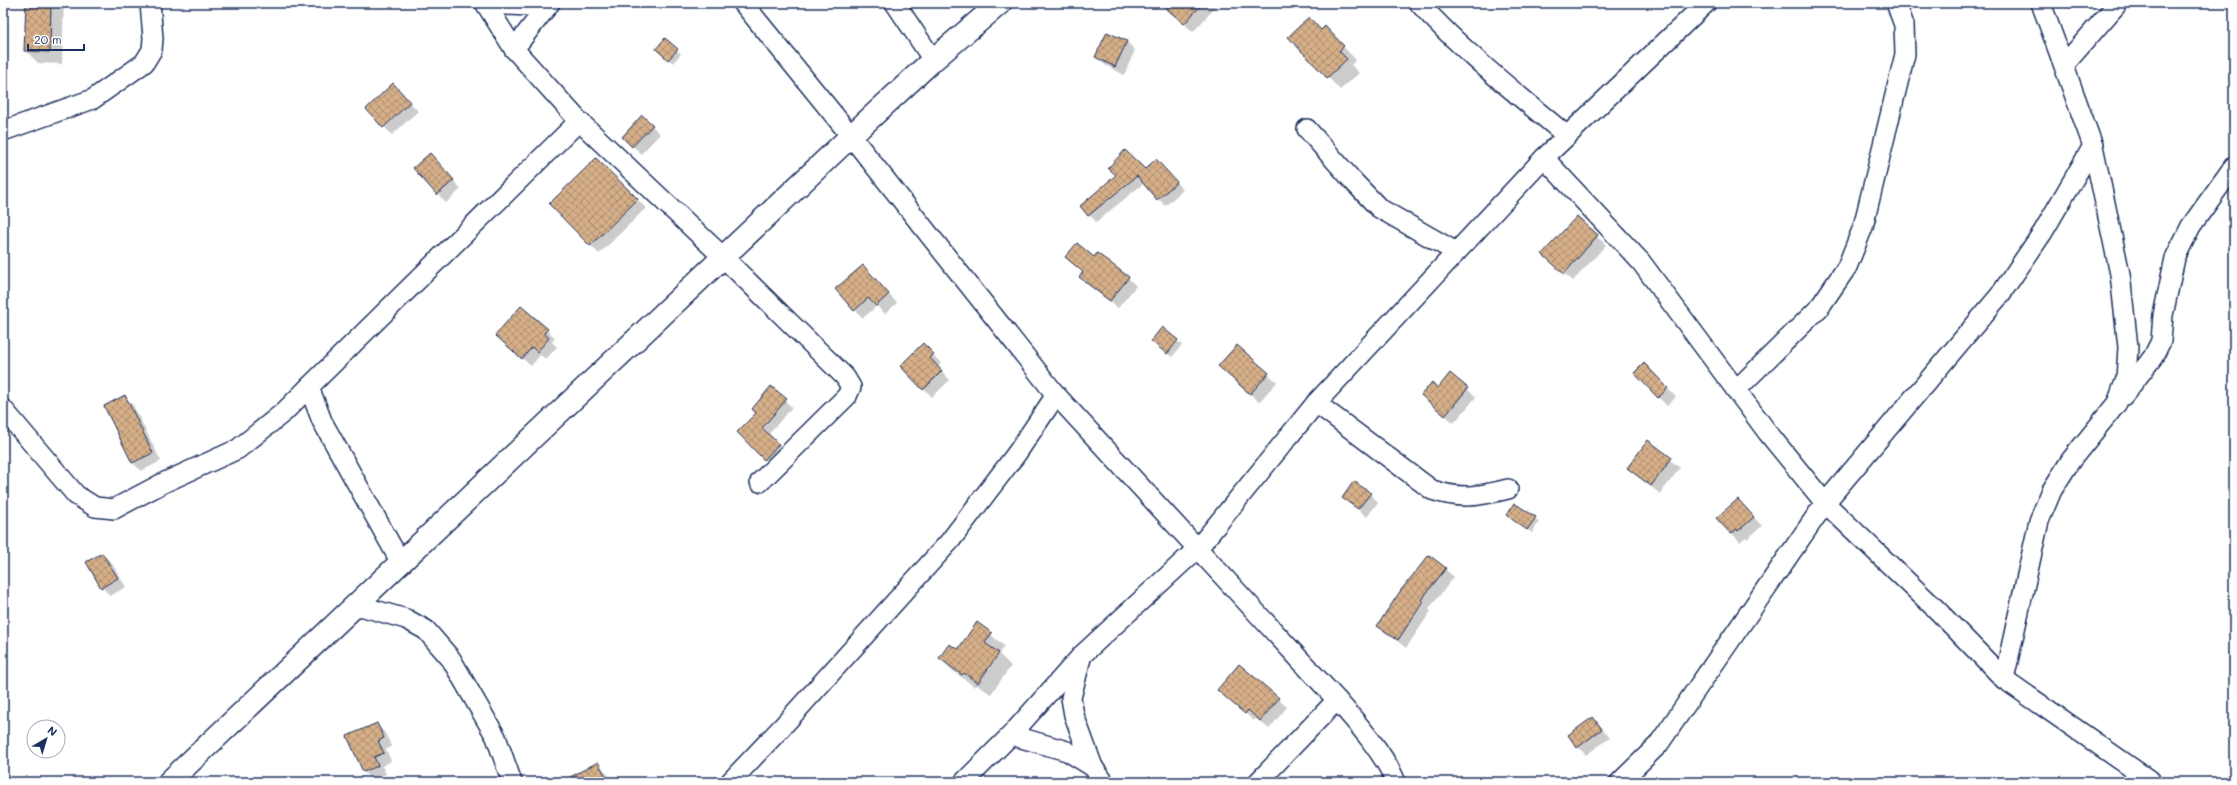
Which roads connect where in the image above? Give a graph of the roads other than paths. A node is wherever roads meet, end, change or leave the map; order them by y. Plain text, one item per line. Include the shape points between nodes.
1 (150, 3) edge
2 (486, 3) edge
3 (743, 3) edge
4 (895, 3) edge
5 (1000, 3) edge
6 (1419, 3) edge
7 (1706, 3) edge
8 (1896, 3) edge
9 (2041, 3) edge
10 (2118, 3) edge
11 (549, 5) edge
12 (514, 49) junction
13 (933, 60) junction
14 (2064, 65) junction
15 (579, 122) junction
16 (1307, 129) dead end
17 (3, 131) edge
18 (851, 136) junction
19 (1567, 136) junction
20 (2093, 146) junction
21 (1544, 158) junction
22 (2234, 166) edge
23 (1456, 252) junction
24 (723, 257) junction
25 (309, 387) junction
26 (1736, 390) junction
27 (1056, 395) junction
28 (1316, 403) junction
29 (2118, 403) junction
30 (3, 409) edge
31 (760, 482) dead end
32 (1508, 489) dead end
33 (1825, 504) junction
34 (1198, 548) junction
35 (401, 563) junction
36 (357, 605) junction
37 (1082, 655) junction
38 (2004, 679) junction
39 (1337, 700) junction
40 (1011, 735) junction
41 (1093, 767) junction
42 (169, 782) edge
43 (512, 782) edge
44 (730, 782) edge
45 (964, 782) edge
46 (1104, 782) edge
47 (1258, 782) edge
48 (1396, 782) edge
49 (1620, 782) edge
50 (2152, 782) edge

1 - 17 street via 154,38 152,50 144,63 93,99
2 - 11 street
2 - 12 street
3 - 18 street
4 - 13 street
5 - 13 street
6 - 19 street via 1482,64
7 - 19 street
8 - 26 street via 1904,25 1905,54 1863,227 1848,267 1818,308
9 - 14 street
10 - 14 street
11 - 12 street
12 - 15 street
13 - 18 street
14 - 20 street
15 - 24 street
15 - 25 street
16 - 23 street via 1379,208
18 - 24 street
18 - 27 street
19 - 21 street
20 - 29 street via 2120,274 2128,347 2126,379
20 - 33 street via 2043,232 2000,295
21 - 23 street
21 - 26 street via 1641,262
22 - 29 street via 2191,226 2175,258 2163,315 2161,341 2153,357
23 - 28 street
24 - 31 street via 845,377 851,387 847,396
24 - 35 street
25 - 30 street via 284,412 238,449 163,483 114,509 95,507 76,495
25 - 35 street via 322,421
26 - 33 street
27 - 34 street
27 - 44 street via 1017,453 950,541
28 - 32 street via 1432,490 1451,496 1479,496
28 - 34 street
29 - 38 street via 2071,460 2052,490 2039,521
33 - 38 street
33 - 49 street via 1658,744
34 - 37 street
34 - 39 street
35 - 36 street
36 - 42 street
36 - 43 street via 406,619 426,630 451,659 496,737
37 - 40 street
37 - 41 street via 1071,698 1074,714
38 - 50 street
39 - 47 street
39 - 48 street via 1392,772
40 - 41 street via 1067,751
40 - 45 street
41 - 46 street

